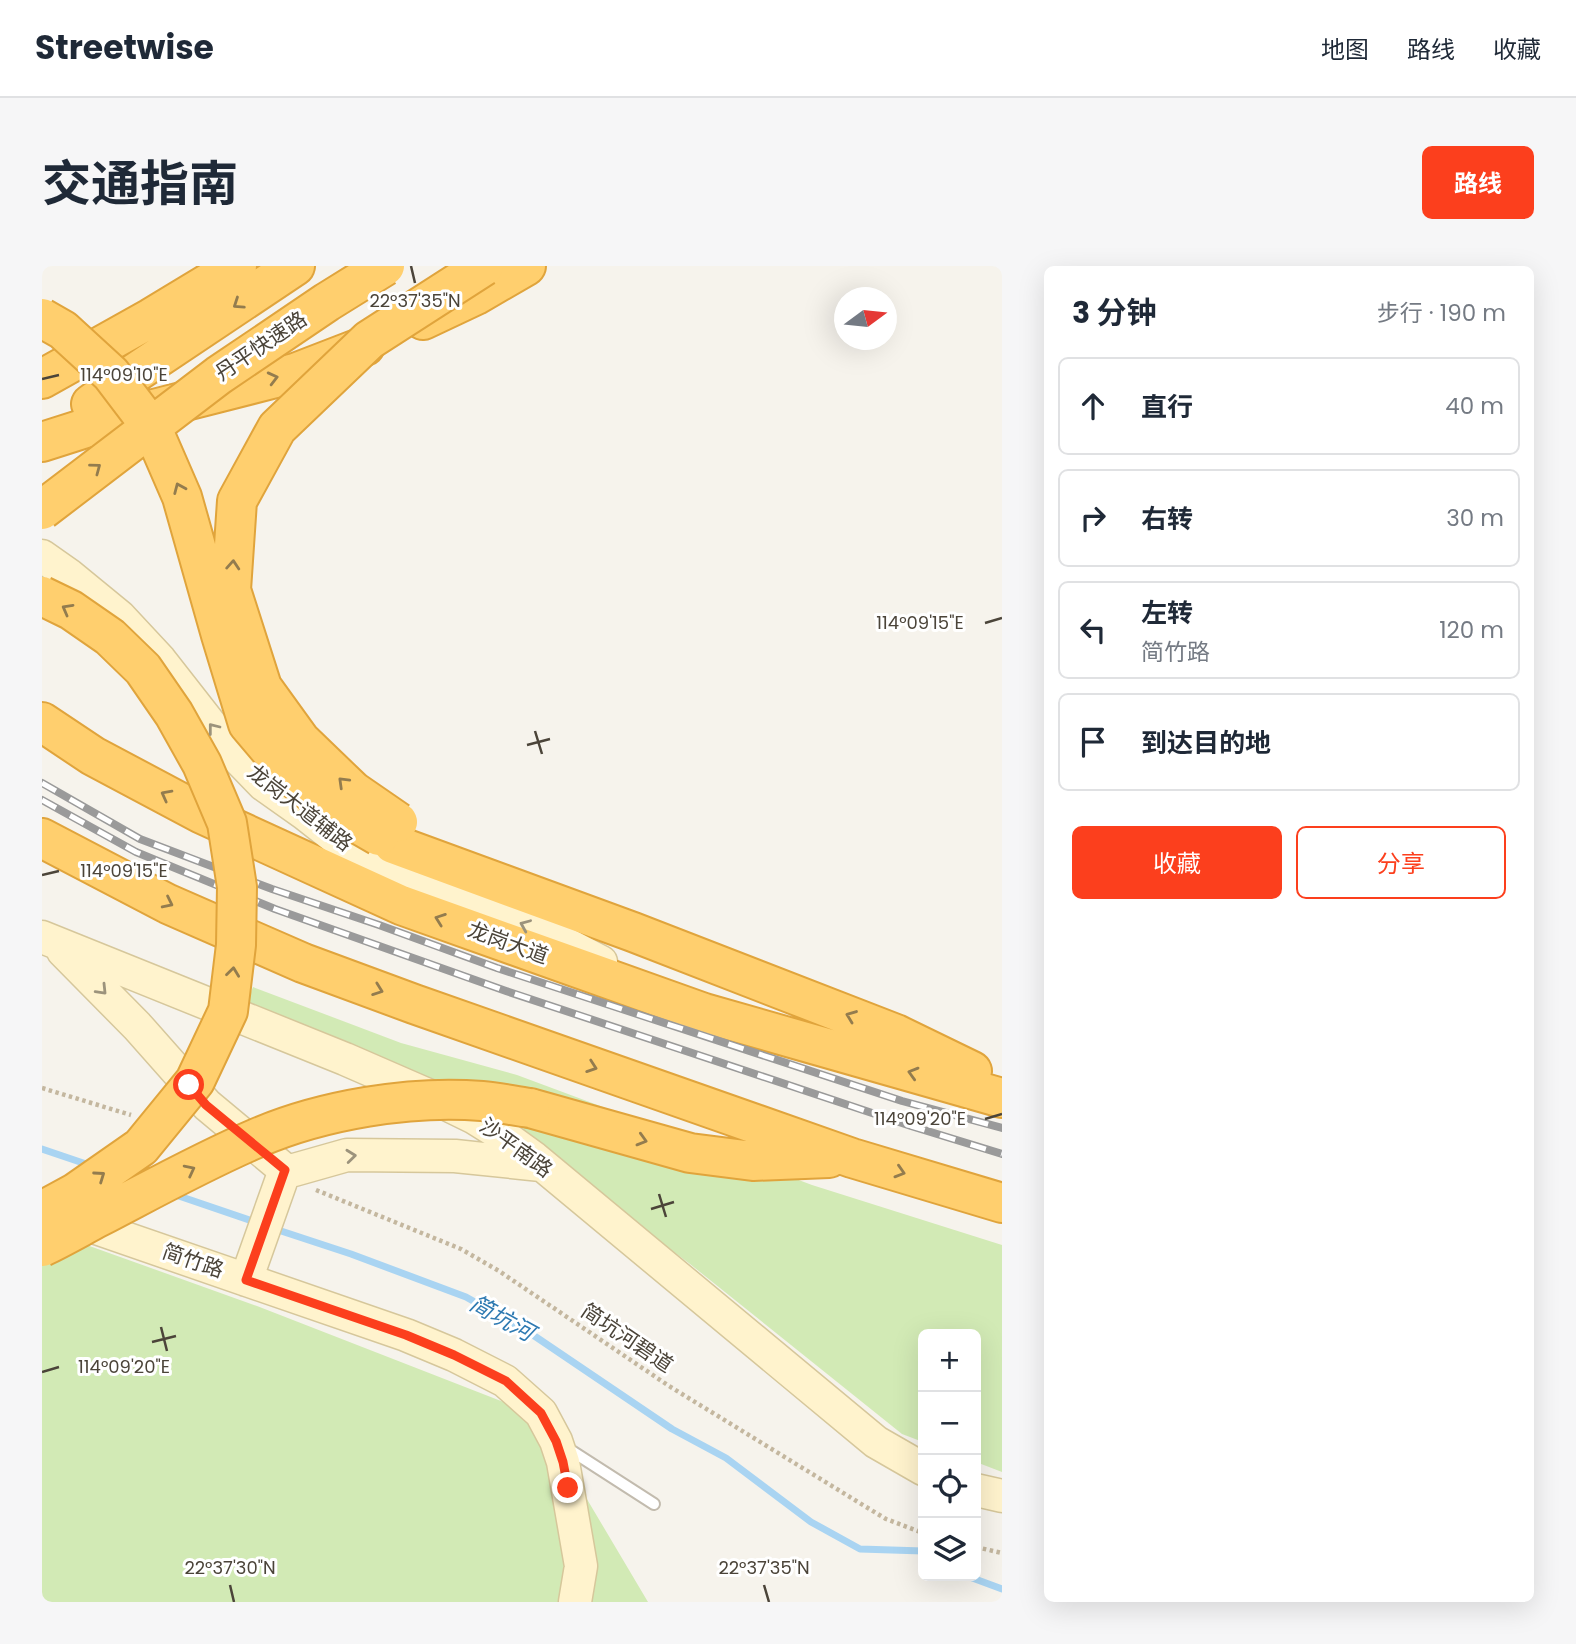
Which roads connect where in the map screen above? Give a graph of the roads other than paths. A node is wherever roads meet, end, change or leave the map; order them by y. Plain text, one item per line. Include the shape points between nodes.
1 (237, 266) edge
2 (295, 266) edge
3 (385, 266) edge
4 (484, 266) edge
5 (526, 266) edge
6 (42, 317) edge
7 (42, 379) edge
8 (42, 441) edge
9 (42, 510) edge
10 (42, 556) edge
11 (42, 596) edge
12 (42, 722) edge
13 (395, 833) junction
14 (42, 838) edge
15 (48, 939) edge
16 (696, 1010) junction
17 (1002, 1086) edge
18 (1002, 1098) edge
19 (852, 1158) junction
20 (542, 1166) junction
21 (291, 1178) junction
22 (1002, 1203) edge
23 (42, 1210) edge
24 (42, 1247) edge
25 (250, 1270) junction
26 (556, 1441) junction
27 (918, 1466) edge
28 (981, 1491) edge
29 (1002, 1496) edge
30 (654, 1504) dead end
31 (575, 1602) edge

1 - 7 highway
2 -> 8 highway
9 -> 3 highway, 丹平快速路, bridge via 219,375
13 -> 4 highway, bridge via 302,741 262,687 231,590 237,500 277,428 359,349
8 -> 5 highway via 296,373 399,332
13 -> 6 highway, bridge via 334,810 294,778 248,724 182,497 152,428 111,374
16 -> 10 main road, 龙岗大道辅路 via 553,937 352,851 264,785 119,617
23 -> 11 highway, bridge via 75,1194 141,1147 195,1082 228,1011 237,898 228,822 174,713 143,669 110,637
16 -> 12 highway, 龙岗大道 via 401,905 202,814 93,756
17 -> 13 highway via 896,1034
14 -> 19 highway via 168,904 303,963
15 - 20 main road, 沙平南路 via 430,1096 473,1117
15 -> 21 main road via 137,1026 206,1105
18 -> 16 highway, 龙岗大道
19 -> 22 highway
24 -> 19 highway, bridge via 258,1137 371,1106 482,1101 530,1108 691,1153 753,1161
21 -> 20 main road via 294,1170 346,1155 455,1156
20 - 27 main road, 沙平南路 via 876,1442
21 - 25 main road
23 - 25 main road, 简竹路
25 - 26 main road, 简竹路 via 506,1381 541,1413
26 - 30 lane
26 - 31 main road, 简竹路 via 581,1566
28 - 29 main road

